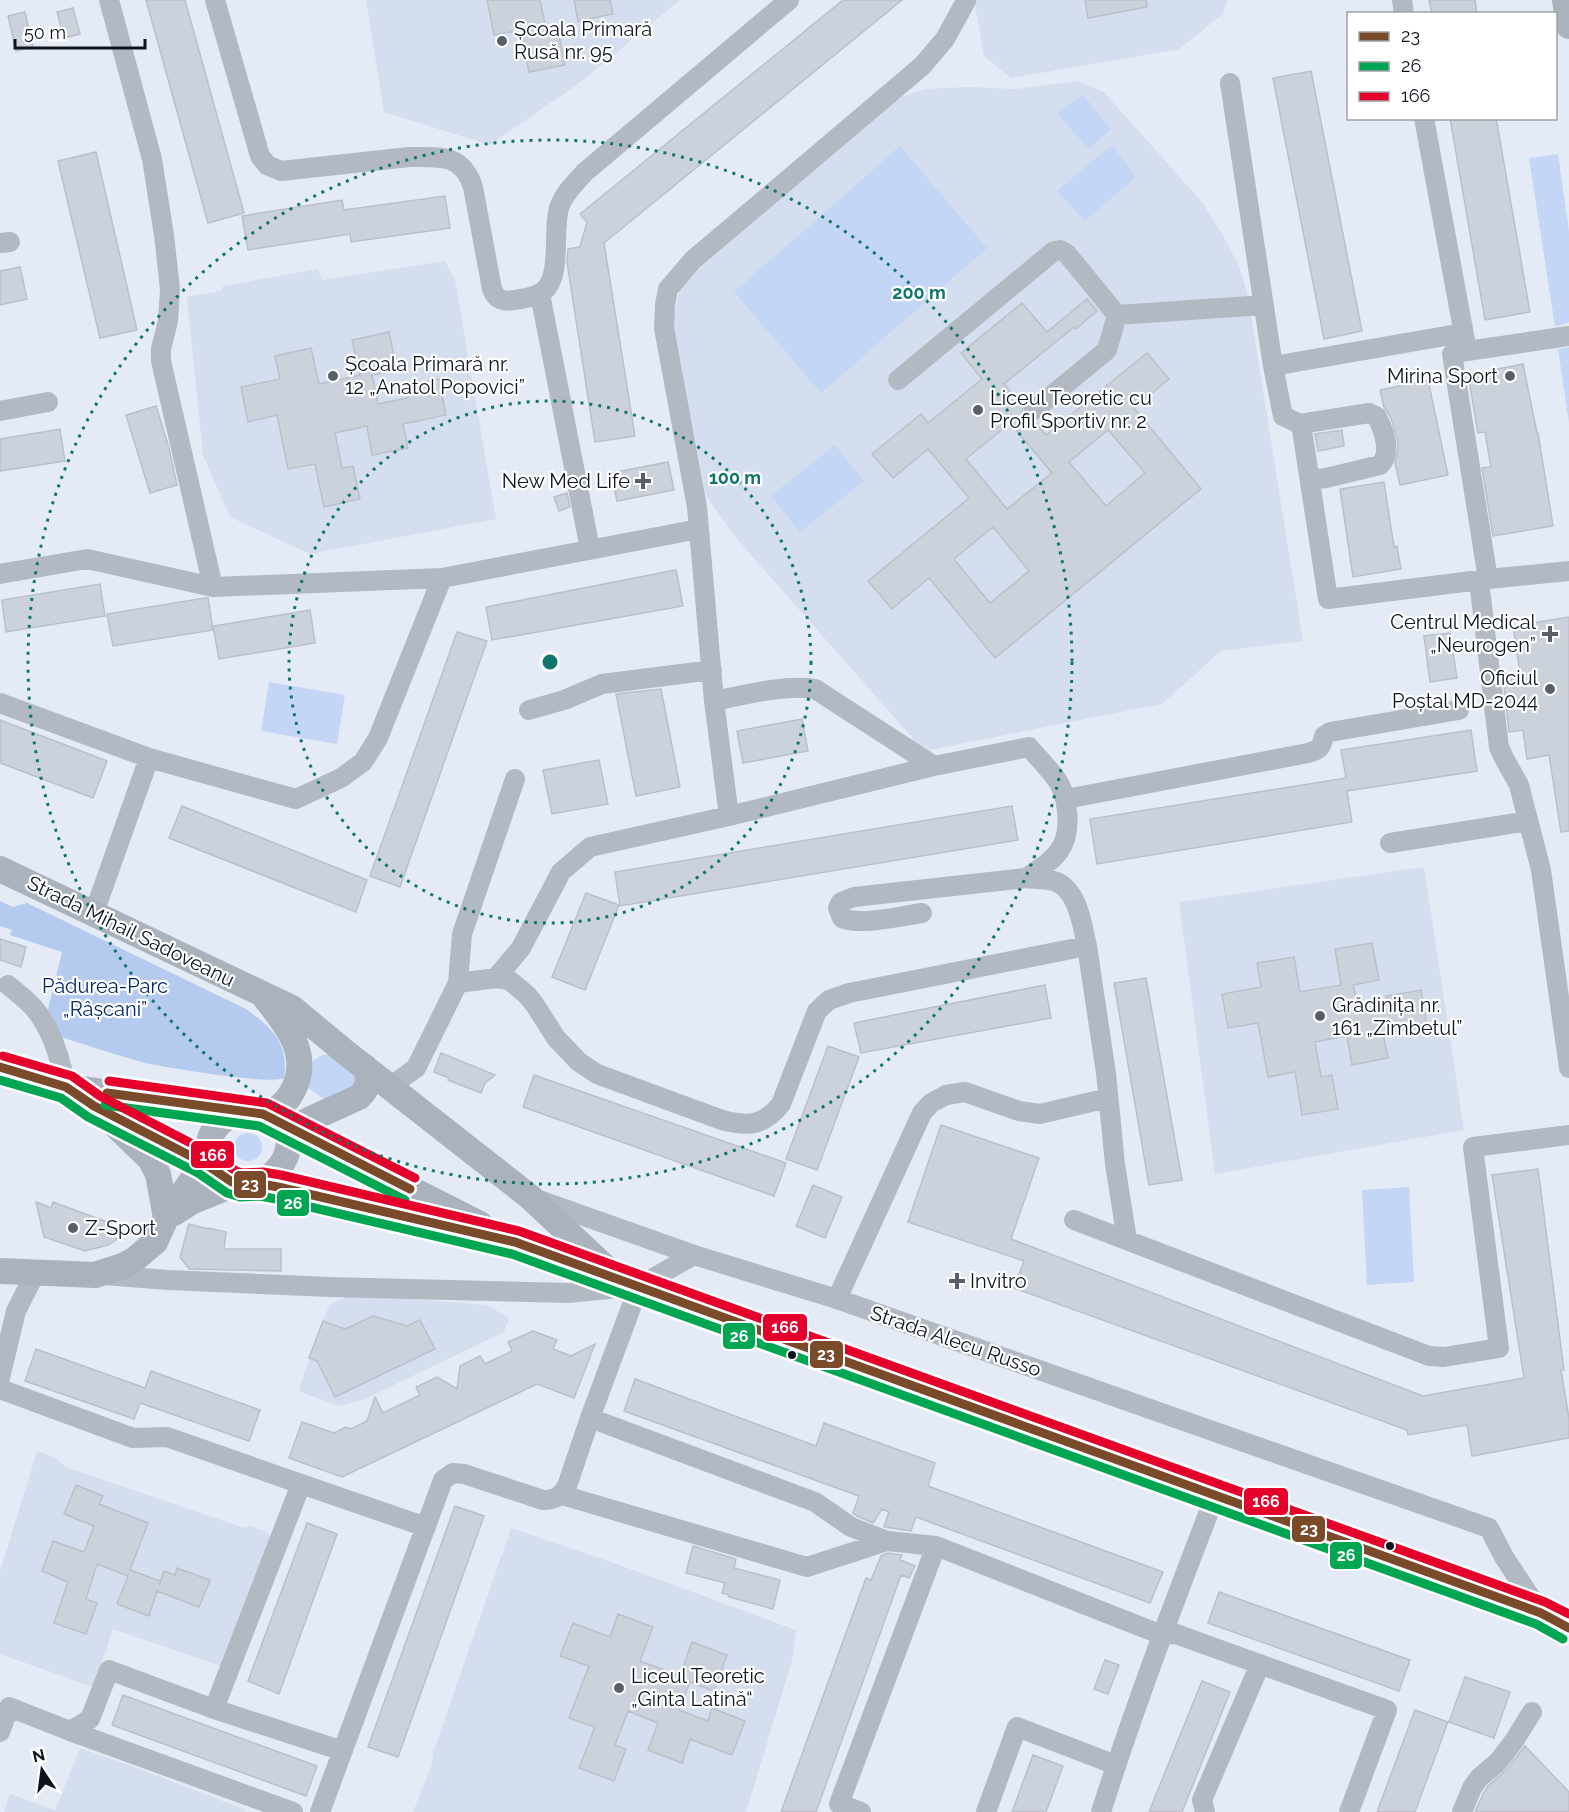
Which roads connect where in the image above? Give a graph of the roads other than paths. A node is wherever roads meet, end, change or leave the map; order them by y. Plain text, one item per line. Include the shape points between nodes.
1 (109, 0) edge
2 (215, 0) edge
3 (789, 0) edge
4 (1565, 0) edge
5 (966, 1) edge
6 (1569, 26) edge
7 (1230, 83) dead end
8 (1424, 120) edge
9 (540, 294) junction
10 (1264, 305) junction
11 (1117, 315) junction
12 (1569, 336) edge
13 (1465, 342) junction
14 (1273, 366) junction
15 (898, 380) dead end
16 (48, 402) dead end
17 (1034, 410) dead end
18 (0, 411) edge
19 (1300, 424) junction
20 (1310, 480) junction
21 (699, 529) junction
22 (590, 549) junction
23 (1569, 571) edge
24 (0, 574) edge
25 (442, 578) junction
26 (1483, 580) junction
27 (213, 587) junction
28 (712, 670) junction
29 (714, 702) junction
30 (0, 703) edge
31 (529, 710) dead end
32 (1459, 710) dead end
33 (149, 758) junction
34 (934, 766) junction
35 (515, 779) dead end
36 (1066, 799) junction
37 (729, 816) junction
38 (1528, 821) junction
39 (1390, 843) dead end
40 (0, 869) edge
41 (1026, 878) junction
42 (94, 913) junction
43 (922, 913) dead end
44 (1087, 946) junction
45 (496, 978) junction
46 (458, 983) junction
47 (8, 985) dead end
48 (262, 994) junction
49 (355, 1059) junction
50 (301, 1064) junction
51 (1569, 1068) edge
52 (4, 1072) edge
53 (391, 1086) junction
54 (66, 1087) junction
55 (359, 1097) junction
56 (1108, 1098) junction
57 (94, 1106) junction
58 (257, 1113) junction
59 (291, 1128) junction
60 (1569, 1135) edge
61 (224, 1170) junction
62 (530, 1197) junction
63 (166, 1218) junction
64 (1074, 1220) dead end
65 (1127, 1240) junction
66 (515, 1242) junction
67 (694, 1255) junction
68 (0, 1271) edge
69 (36, 1272) junction
70 (95, 1275) junction
71 (627, 1282) junction
72 (837, 1299) junction
73 (0, 1378) edge
74 (0, 1389) edge
75 (590, 1418) junction
76 (301, 1484) junction
77 (562, 1495) junction
78 (1215, 1496) junction
79 (426, 1527) junction
80 (887, 1541) junction
81 (936, 1546) junction
82 (1541, 1613) junction
83 (1569, 1616) edge
84 (1569, 1628) edge
85 (1162, 1635) junction
86 (1260, 1664) junction
87 (214, 1709) junction
88 (1532, 1712) dead end
89 (70, 1731) junction
90 (0, 1732) edge
91 (343, 1751) junction
92 (1116, 1765) junction
93 (293, 1812) edge
94 (320, 1812) edge
95 (861, 1812) edge
96 (986, 1812) edge
97 (1101, 1812) edge
98 (1205, 1812) edge
99 (1349, 1812) edge
100 (1462, 1812) edge

1 - 27 street via 152,159 170,290 161,361
2 - 9 street via 260,156 267,165 281,171 409,157 447,158 461,165 469,175 494,294 504,301
3 - 9 street via 585,172 570,189 556,221 549,286
4 - 6 main road
5 - 21 street via 945,39 922,66 693,260 668,289 664,328 696,494
7 - 10 street
8 - 13 street
9 - 22 street
10 - 11 street
10 - 14 street
11 - 15 street via 1067,254 1054,251
11 - 17 street via 1107,350
12 - 13 street
13 - 14 street
13 - 26 street via 1452,354
14 - 19 street via 1283,416
16 - 18 street
19 - 20 street
19 - 20 street via 1370,413 1377,417 1384,436 1386,456 1380,465
20 - 26 street via 1328,599
21 - 22 street
21 - 28 street
22 - 25 street
23 - 26 street
24 - 27 street via 87,559
25 - 27 street
25 - 33 street via 378,738 363,762 341,778 296,799
26 - 38 street via 1499,747 1519,785
28 - 29 street
28 - 31 street via 602,684
29 - 34 street via 790,688 815,689
29 - 37 street
30 - 33 street
32 - 36 street via 1330,732 1319,749 1308,753
33 - 42 street
34 - 36 street via 1029,747 1057,780
34 - 37 street
35 - 46 street via 462,934
36 - 41 street via 1068,836 1055,856
37 - 45 street via 590,847 561,872 520,948
38 - 39 street
38 - 51 street via 1541,870
40 - 42 main road, Strada Mihail Sadoveanu
41 - 43 street via 854,897 841,902 838,908 848,921
41 - 44 street via 1054,881 1067,888
42 - 48 main road, Strada Mihail Sadoveanu
44 - 45 street via 829,1000 810,1024 781,1104 773,1114 751,1124 722,1120 597,1074 568,1052 527,995 509,980
44 - 56 street
45 - 46 street
46 - 53 street via 416,1068
47 - 54 street via 34,1008 61,1062
48 - 49 main road, Strada Mihail Sadoveanu via 292,1008
48 - 50 main road, Strada Mihail Sadoveanu via 285,1022
49 - 50 main road via 322,1046 315,1048
49 - 53 main road, Strada Mihail Sadoveanu
49 - 55 main road via 369,1079
50 - 58 main road via 286,1102 276,1110
52 - 54 main road, Strada Alecu Russo
53 - 55 main road
53 - 62 main road, Strada Mihail Sadoveanu
54 - 57 main road, Strada Alecu Russo
54 - 58 main road, Strada Alecu Russo
55 - 59 main road
56 - 65 street
56 - 72 street via 1040,1114 1019,1111 965,1092 931,1103 922,1113
57 - 61 main road, Strada Alecu Russo
57 - 63 main road via 150,1159 158,1174
58 - 59 main road
58 - 61 main road via 227,1117 211,1135
59 - 61 main road via 285,1158 269,1178
59 - 66 main road, Strada Alecu Russo
60 - 65 street via 1473,1147 1499,1348 1429,1356
61 - 63 main road
61 - 63 main road
61 - 66 main road, Strada Alecu Russo via 278,1187
62 - 67 street, Strada Alecu Russo
62 - 71 main road, Strada Mihail Sadoveanu
63 - 70 main road via 155,1242 145,1252 123,1266
64 - 65 street
66 - 71 main road, Strada Alecu Russo
67 - 71 street
67 - 72 street, Strada Alecu Russo
68 - 69 main road
69 - 70 main road
69 - 73 street via 16,1311
70 - 71 street via 513,1293 568,1293
71 - 75 street
71 - 78 main road, Strada Alecu Russo
72 - 82 street, Strada Alecu Russo via 1489,1528
74 - 76 street via 133,1438 167,1437
75 - 77 street
75 - 80 street via 816,1502 851,1527
76 - 79 street
76 - 87 street
77 - 79 street via 543,1500 453,1473 443,1480
77 - 80 street via 807,1567
78 - 82 main road, Strada Alecu Russo
78 - 85 street
79 - 91 street
80 - 81 street
81 - 85 street
81 - 95 street via 839,1804
82 - 83 main road, Strada Alecu Russo
82 - 84 main road, Strada Alecu Russo
85 - 86 street via 1176,1634
85 - 92 street
86 - 98 street via 1202,1800
86 - 99 street via 1386,1710
87 - 89 street via 109,1670 90,1719
87 - 91 street
88 - 100 street via 1498,1762 1479,1778
89 - 90 street via 9,1707
89 - 93 street
91 - 94 street
92 - 96 street via 1017,1727
92 - 97 street

